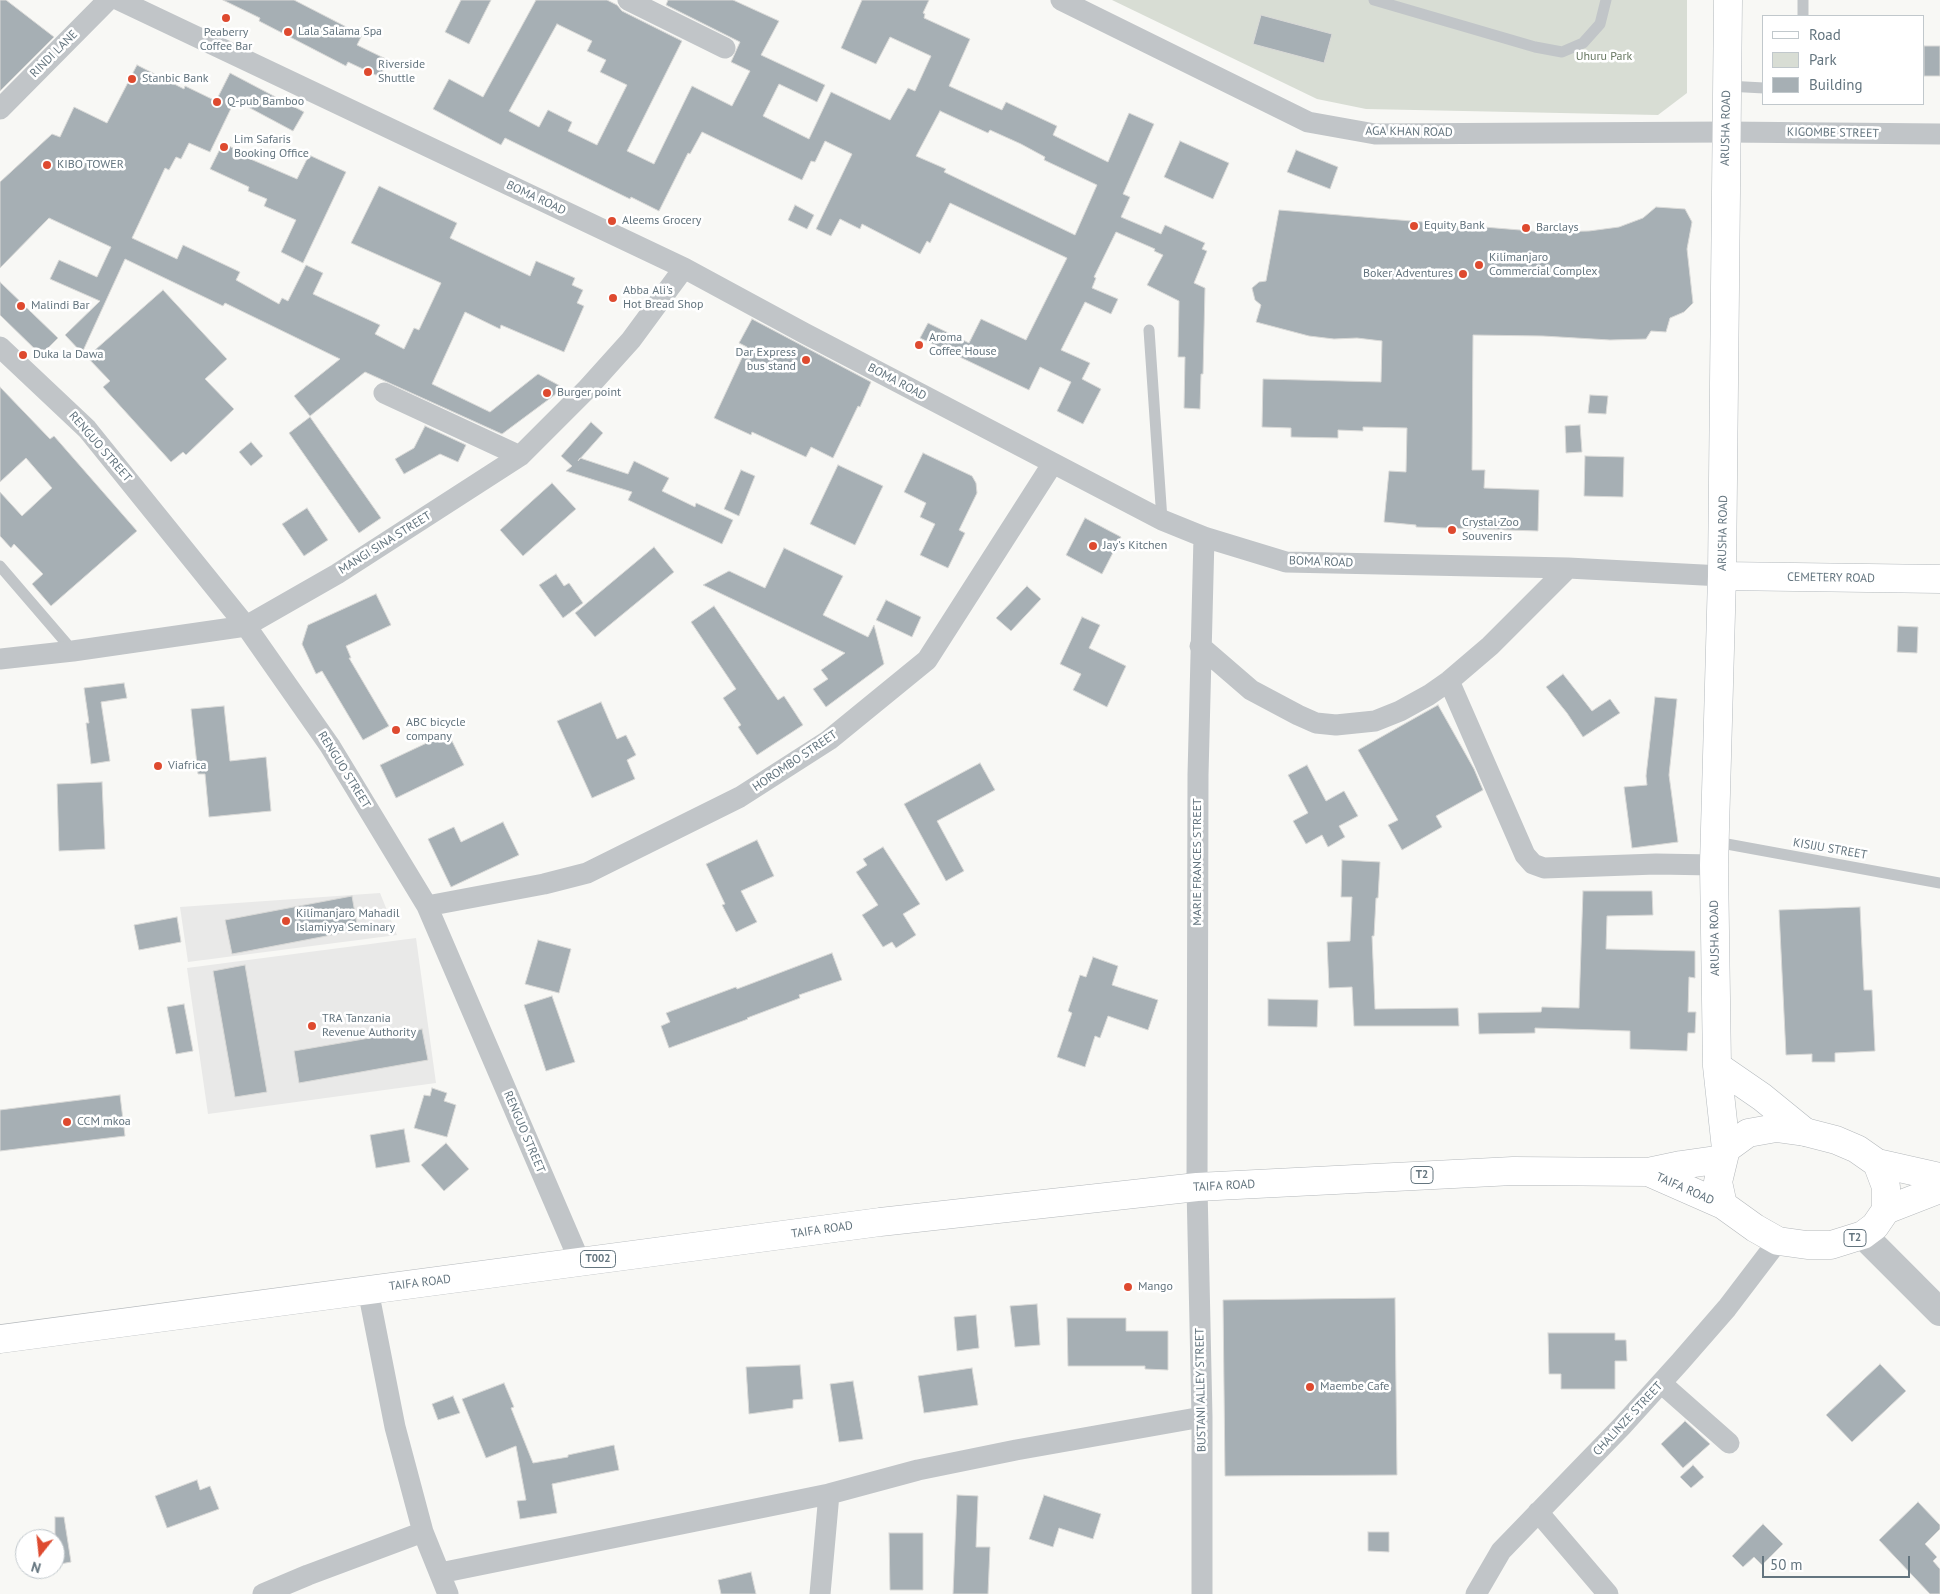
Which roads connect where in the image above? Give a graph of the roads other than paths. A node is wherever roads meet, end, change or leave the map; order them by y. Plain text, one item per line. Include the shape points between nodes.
1 (108, 0) edge
2 (119, 0) edge
3 (628, 0) edge
4 (1061, 0) edge
5 (1374, 0) edge
6 (1606, 0) edge
7 (1728, 0) edge
8 (1803, 0) edge
9 (1803, 15) edge
10 (725, 48) dead end
11 (1727, 86) junction
12 (1762, 88) edge
13 (0, 109) edge
14 (1726, 132) junction
15 (1940, 134) edge
16 (684, 268) junction
17 (1148, 330) dead end
18 (0, 347) edge
19 (384, 393) dead end
20 (520, 456) junction
21 (1053, 463) junction
22 (1162, 520) junction
23 (1204, 537) junction
24 (0, 566) edge
25 (1568, 568) junction
26 (1722, 576) junction
27 (1940, 579) edge
28 (246, 626) junction
29 (1200, 646) junction
30 (73, 651) junction
31 (0, 659) edge
32 (1449, 680) junction
33 (1715, 854) junction
34 (1940, 883) edge
35 (427, 906) junction
36 (1717, 1066) junction
37 (1805, 1132) junction
38 (1724, 1154) junction
39 (1877, 1163) junction
40 (1648, 1172) junction
41 (1940, 1177) edge
42 (1197, 1187) junction
43 (1940, 1189) edge
44 (1723, 1205) junction
45 (1886, 1210) junction
46 (1863, 1235) junction
47 (1778, 1240) junction
48 (580, 1262) junction
49 (368, 1290) junction
50 (1940, 1312) edge
51 (0, 1339) edge
52 (1661, 1383) junction
53 (1202, 1417) junction
54 (1729, 1443) dead end
55 (829, 1494) junction
56 (1538, 1512) junction
57 (423, 1532) junction
58 (440, 1573) junction
59 (263, 1594) edge
60 (448, 1594) edge
61 (820, 1594) edge
62 (1202, 1594) edge
63 (1476, 1594) edge
64 (1608, 1594) edge

1 - 13 street, RINDI LANE
2 - 16 street, BOMA ROAD
3 - 10 street
4 - 14 street, AGA KHAN ROAD via 1308,122 1375,134
5 - 6 lane via 1562,52 1583,43 1600,24
7 - 11 main road, ARUSHA ROAD
8 - 9 lane
11 - 12 lane
11 - 14 main road, ARUSHA ROAD
14 - 15 street, KIGOMBE STREET
14 - 26 main road, ARUSHA ROAD
16 - 20 street, MANGI SINA STREET via 631,340
16 - 21 street, BOMA ROAD
17 - 22 lane
18 - 28 street, RENGUO STREET via 87,429
19 - 20 street
20 - 28 street, MANGI SINA STREET via 337,574
21 - 22 street, BOMA ROAD
21 - 35 street, HOROMBO STREET via 927,660 829,740 740,797 587,873
22 - 23 street, BOMA ROAD
23 - 25 street, BOMA ROAD via 1286,562
23 - 29 street, MARIE FRANCES STREET
24 - 30 lane
25 - 26 street, BOMA ROAD
25 - 32 street via 1490,646
26 - 27 main road, CEMETERY ROAD
26 - 33 main road, ARUSHA ROAD
28 - 30 street, MANGI SINA STREET
28 - 35 street, RENGUO STREET via 330,746
29 - 32 street via 1251,690 1316,723 1336,725 1375,721 1429,695
29 - 42 street, MARIE FRANCES STREET
30 - 31 street, MANGI SINA STREET
32 - 33 street via 1526,855 1533,864 1544,868 1656,864
33 - 34 lane, KISIJU STREET
33 - 36 main road, ARUSHA ROAD
35 - 48 street, RENGUO STREET
36 - 37 main road
36 - 38 main road, ARUSHA ROAD
37 - 38 main road, T2 via 1776,1128 1748,1133
37 - 39 main road, T2 via 1857,1149
38 - 40 main road, TAIFA ROAD / T2
38 - 44 main road via 1718,1182
39 - 41 main road, T2
39 - 45 main road via 1886,1186
40 - 42 main road, TAIFA ROAD / T2 via 1513,1171
40 - 44 main road, TAIFA ROAD / T2
42 - 48 main road, TAIFA ROAD / T002 via 880,1222
42 - 53 street, BUSTANI ALLEY STREET
43 - 45 main road
44 - 47 main road, T2
45 - 46 main road, T2 via 1875,1226
46 - 47 main road, T2 via 1831,1245
46 - 50 street
47 - 52 street, CHALINZE STREET via 1727,1308
48 - 49 main road, TAIFA ROAD / T002
49 - 51 main road, TAIFA ROAD / T002
49 - 57 street via 395,1427
52 - 54 street
52 - 56 street, CHALINZE STREET
53 - 55 street via 918,1470
53 - 62 street, BUSTANI ALLEY STREET
55 - 58 street
55 - 61 street
56 - 63 street, CHALINZE STREET via 1501,1551
56 - 64 street
57 - 58 street
57 - 59 street
58 - 60 street

